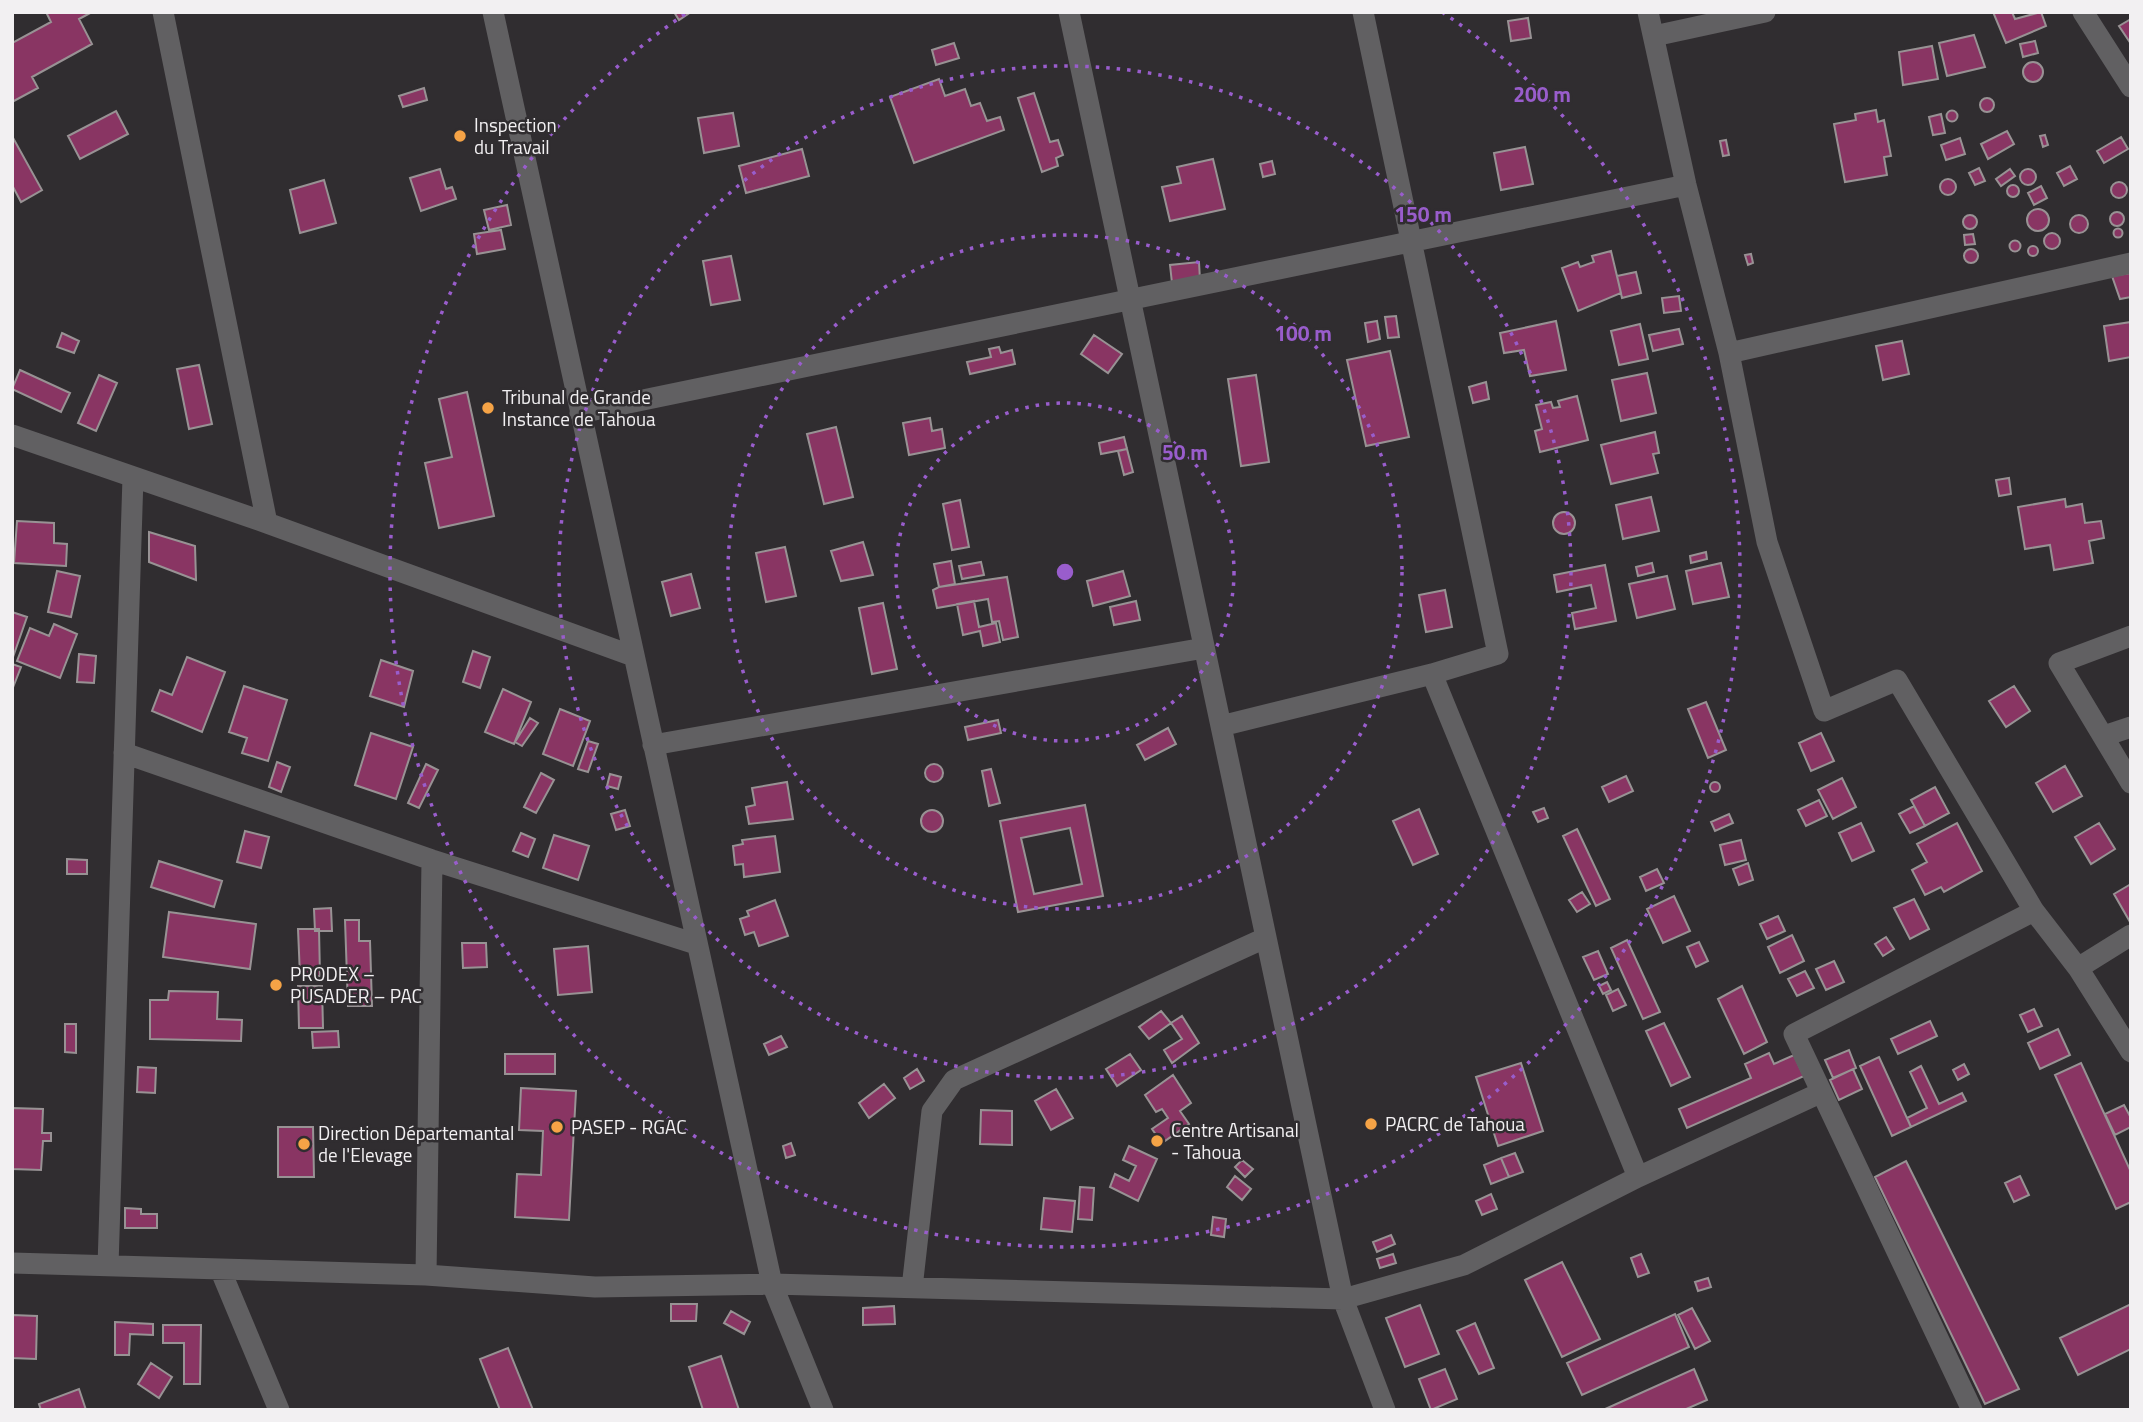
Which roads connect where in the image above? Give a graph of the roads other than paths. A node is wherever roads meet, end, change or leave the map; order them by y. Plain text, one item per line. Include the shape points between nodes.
1 (163, 12) edge
2 (493, 12) edge
3 (1069, 12) edge
4 (1363, 12) edge
5 (1648, 12) edge
6 (1765, 12) edge
7 (2083, 12) edge
8 (1654, 36) junction
9 (2129, 79) edge
10 (1686, 185) junction
11 (1410, 242) junction
12 (2131, 263) edge
13 (1130, 299) junction
14 (1729, 353) junction
15 (580, 413) junction
16 (12, 435) edge
17 (133, 477) junction
18 (267, 523) junction
19 (2131, 636) edge
20 (1204, 648) junction
21 (633, 656) junction
22 (1432, 674) junction
23 (1220, 726) junction
24 (2131, 727) edge
25 (2104, 736) junction
26 (653, 745) junction
27 (124, 754) junction
28 (2131, 783) edge
29 (432, 860) junction
30 (2034, 911) junction
31 (2131, 934) edge
32 (1265, 938) junction
33 (696, 944) junction
34 (2078, 968) junction
35 (2131, 1052) edge
36 (1820, 1093) junction
37 (1638, 1177) junction
38 (12, 1263) edge
39 (108, 1266) junction
40 (220, 1269) junction
41 (426, 1275) junction
42 (772, 1284) junction
43 (912, 1288) junction
44 (1343, 1299) junction
45 (279, 1410) edge
46 (823, 1410) edge
47 (1385, 1410) edge
48 (1972, 1410) edge

1 - 18 street
2 - 15 street
3 - 13 street
4 - 11 street
5 - 8 street
6 - 8 street
7 - 9 street
8 - 10 street
10 - 11 street
10 - 14 street
11 - 13 street
11 - 22 street via 1498,654
12 - 14 street
13 - 15 street
13 - 20 street
14 - 30 street via 1767,542 1824,711 1897,680
15 - 21 street
16 - 17 street
17 - 18 street
17 - 27 street
18 - 21 street
19 - 25 street via 2059,663
20 - 23 street
20 - 26 street
21 - 26 street
22 - 23 street
22 - 37 street
23 - 32 street
24 - 25 street
25 - 28 street
26 - 33 street
27 - 29 street
27 - 39 street
29 - 33 street
29 - 41 street
30 - 34 street
30 - 36 street via 1794,1034
31 - 34 street
32 - 43 street via 954,1080 932,1111
32 - 44 street
33 - 42 street
34 - 35 street
36 - 37 street
36 - 48 street
37 - 44 street via 1464,1265
38 - 39 street
39 - 40 street
40 - 41 street
40 - 45 street
41 - 42 street via 595,1287
42 - 43 street
42 - 46 street
43 - 44 street
44 - 47 street

